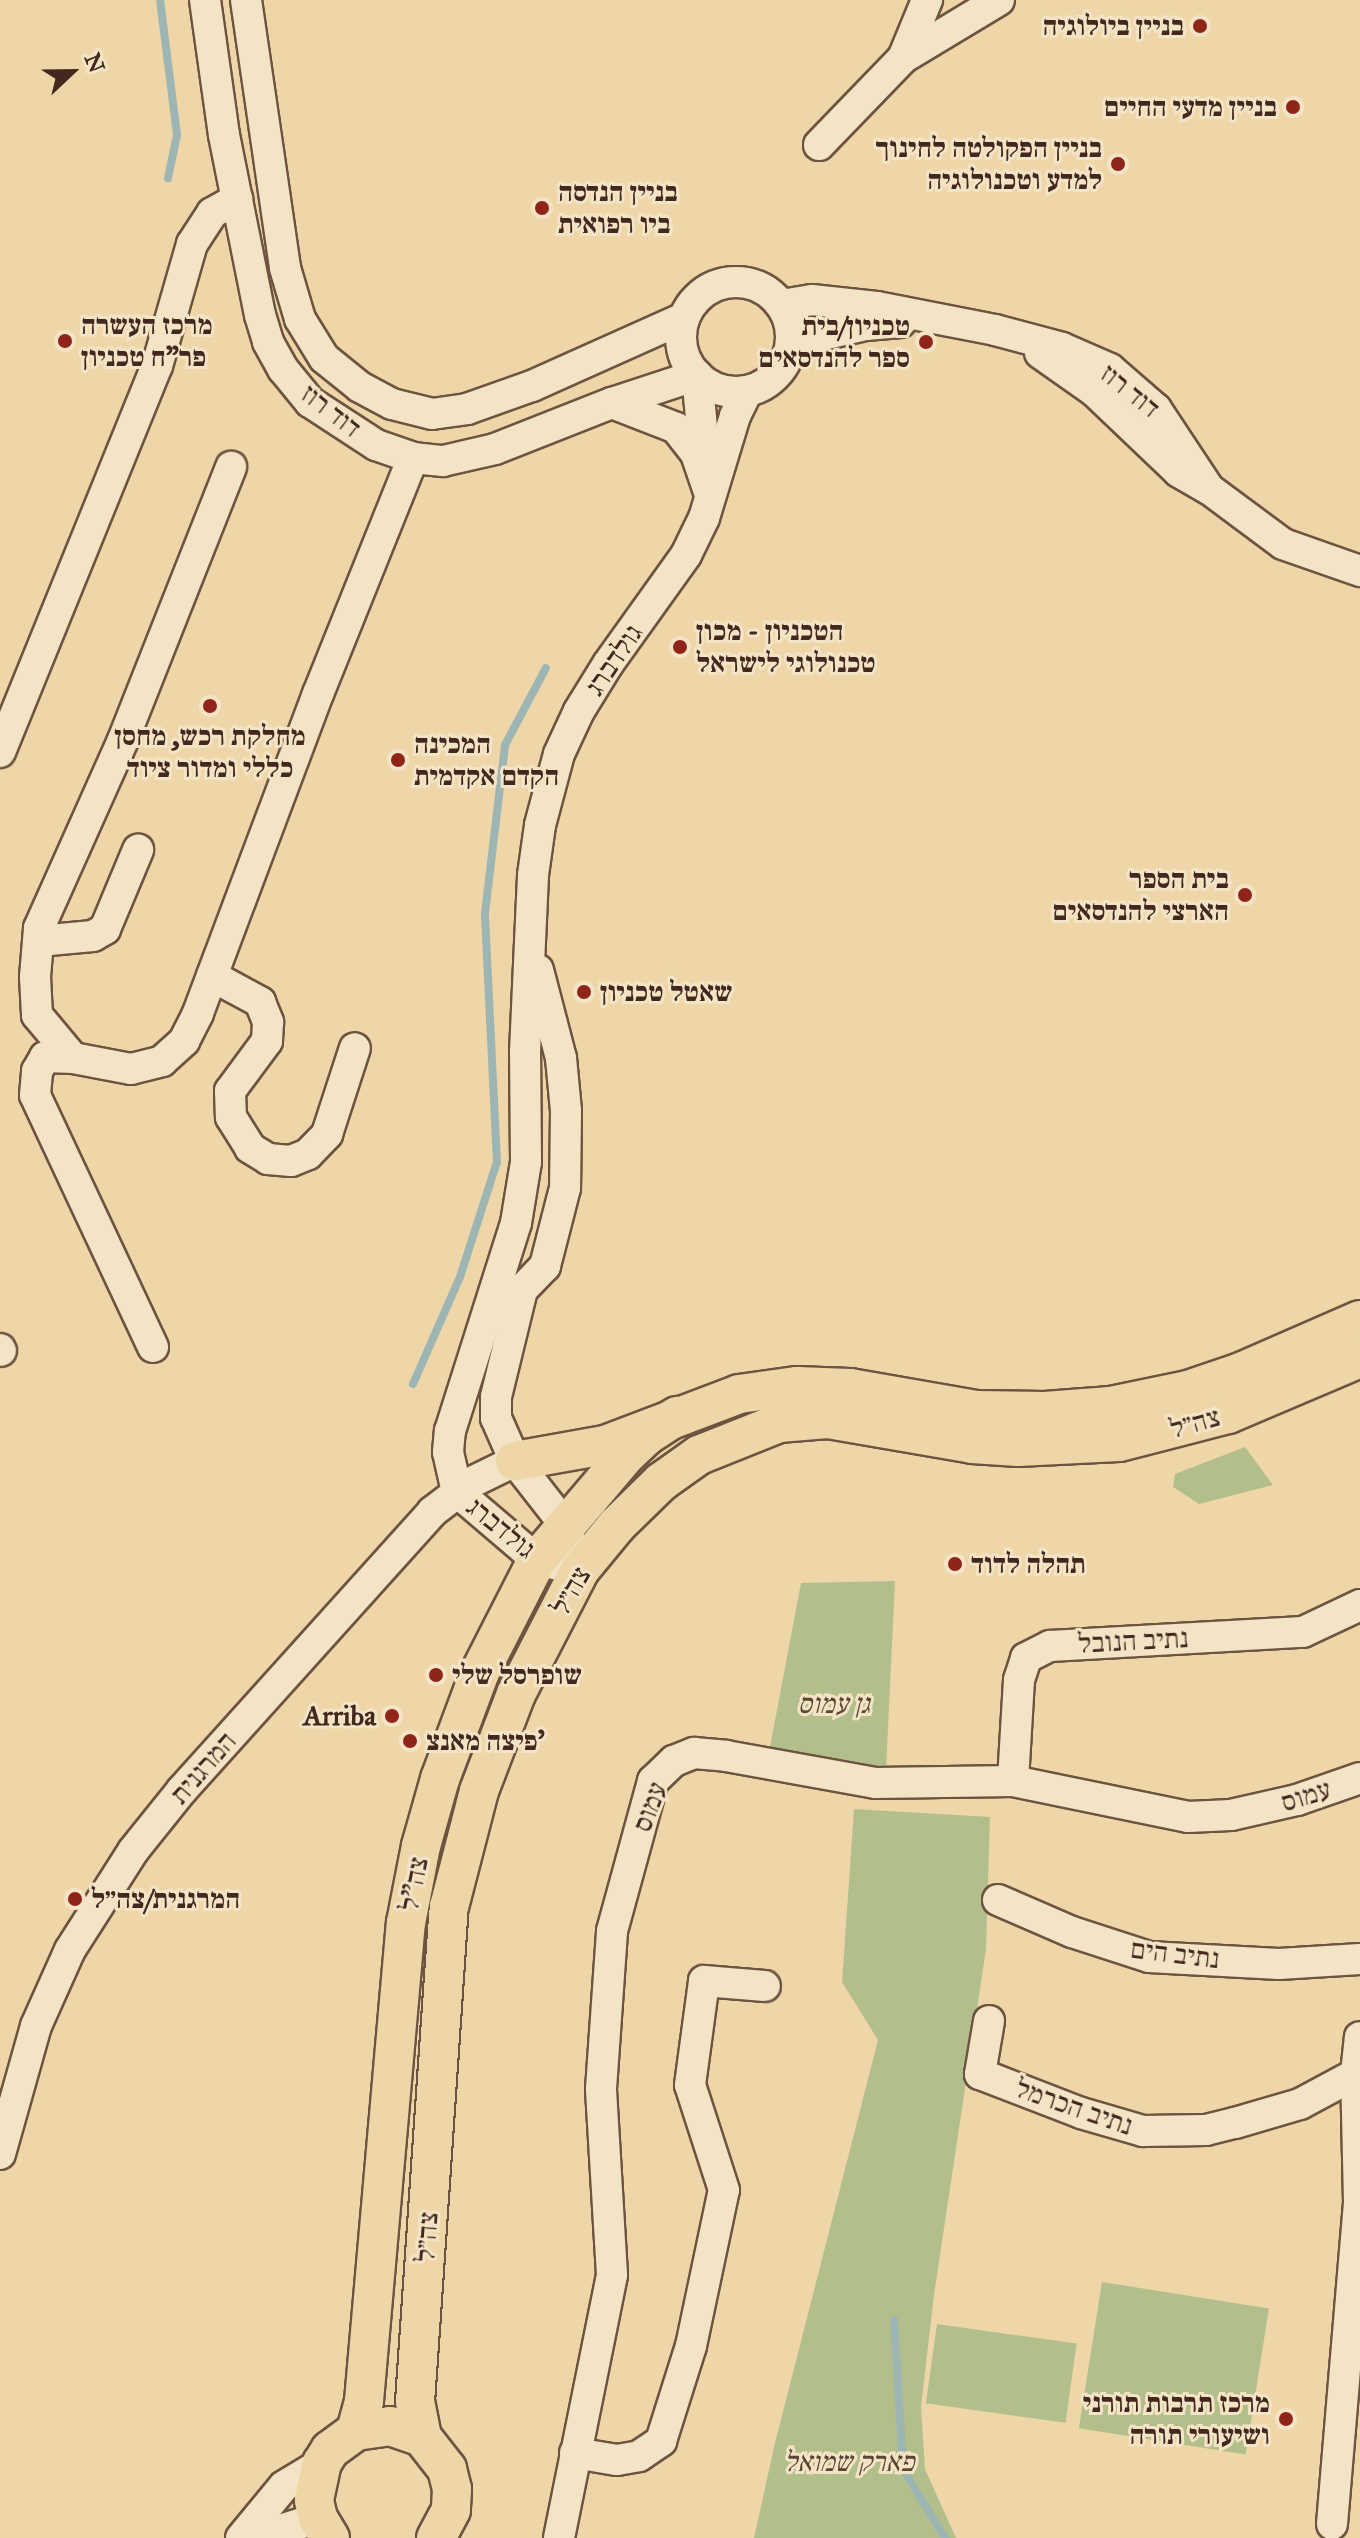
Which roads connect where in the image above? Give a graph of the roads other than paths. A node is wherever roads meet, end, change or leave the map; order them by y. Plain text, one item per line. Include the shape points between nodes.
1 (205, 0) edge
2 (246, 0) edge
3 (927, 0) edge
4 (999, 0) edge
5 (903, 58) junction
6 (819, 145) dead end
7 (237, 199) junction
8 (781, 305) junction
9 (684, 318) junction
10 (935, 319) junction
11 (791, 342) junction
12 (697, 375) junction
13 (747, 391) junction
14 (612, 403) junction
15 (413, 458) junction
16 (231, 467) dead end
17 (710, 495) junction
18 (1360, 571) edge
19 (0, 752) edge
20 (138, 850) dead end
21 (39, 941) junction
22 (531, 945) junction
23 (212, 976) junction
24 (355, 1048) dead end
25 (73, 1058) junction
26 (1360, 1320) edge
27 (153, 1347) dead end
28 (1360, 1358) edge
29 (677, 1416) junction
30 (515, 1461) junction
31 (457, 1492) junction
32 (565, 1525) junction
33 (537, 1560) junction
34 (580, 1570) junction
35 (1360, 1605) edge
36 (1360, 1778) edge
37 (1013, 1781) junction
38 (998, 1900) dead end
39 (1360, 1959) edge
40 (765, 1986) dead end
41 (989, 2021) dead end
42 (1360, 2037) edge
43 (1356, 2074) junction
44 (0, 2154) edge
45 (356, 2431) junction
46 (422, 2437) junction
47 (575, 2453) junction
48 (322, 2463) junction
49 (1332, 2524) dead end
50 (324, 2528) edge
51 (241, 2538) edge
52 (255, 2538) edge
53 (436, 2538) edge
54 (559, 2538) edge

1 - 7 street, דוד רוז
2 - 9 street, דוד רוז via 285,268 300,319 324,358 360,387 392,404 432,414 467,409
3 - 5 street
4 - 5 street
5 - 6 street
7 - 15 street, דוד רוז via 260,315 283,369 310,402 343,427
7 - 19 street via 212,213 192,244 157,366
8 - 9 street via 764,289 733,282 703,292
8 - 10 street, דוד רוז via 812,300
8 - 11 street
9 - 12 street via 683,351
10 - 11 street, דוד רוז via 866,325
10 - 18 street, דוד רוז via 1016,335 1094,391 1179,472 1283,544
11 - 13 street via 777,373
12 - 13 street via 731,393
12 - 14 street, דוד רוז
12 - 17 street
13 - 17 street, גולדברג
14 - 15 street, דוד רוז via 495,449 443,461
14 - 17 street via 676,428 696,454
15 - 23 street
16 - 21 street via 123,740 39,928
17 - 22 street, גולדברג via 686,555 608,664 559,754 538,837
20 - 21 street via 105,929 93,936
21 - 25 street via 37,1015
22 - 30 street, גולדברג via 561,1058 565,1188 545,1266 522,1290 496,1397 496,1418
22 - 31 street, גולדברג via 526,1162 516,1223 450,1431 448,1452
23 - 24 street via 260,1002 268,1022 267,1041 230,1091 231,1117 250,1148 268,1159 291,1161 308,1154 327,1134
23 - 25 street via 184,1041 162,1061 131,1069
25 - 27 street via 45,1057 37,1071 35,1095
26 - 29 main road, צה״ל via 1188,1390 1086,1409 976,1410 850,1388 797,1386 739,1394
28 - 34 main road, צה״ל via 1228,1414 1119,1442 1018,1447 828,1419 779,1423 725,1442 676,1470 617,1525
29 - 30 main road via 605,1445
29 - 32 main road, צה"ל via 634,1446
30 - 31 street, המרגנית
30 - 32 street, גולדברג
31 - 33 street, גולדברג
31 - 44 street, המרגנית via 377,1571 133,1851 70,1950 36,2026
32 - 33 main road, צה"ל
32 - 34 street, גולדברג
33 - 34 street, גולדברג
33 - 45 main road, צה"ל via 480,1672 440,1779 412,1885 364,2401
34 - 46 main road, צה״ל via 506,1722 479,1791 449,1907 415,2402
35 - 37 street, נתיב הנובל via 1303,1632 1076,1643 1050,1646 1026,1658 1019,1680
36 - 37 street, עמוס via 1231,1815 1188,1817
37 - 47 street, עמוס via 876,1783 694,1753 674,1761 653,1781 612,1931 601,2089 612,2275
38 - 39 street, נתיב הים via 1149,1957 1279,1964
40 - 47 street via 704,1981 690,2085 724,2190 691,2346 661,2441 639,2456 617,2460
41 - 43 street, נתיב הכרמל via 980,2074 1143,2131 1206,2130 1235,2123 1300,2104
42 - 43 street
43 - 49 street via 1359,2202
45 - 46 main road via 390,2426
45 - 48 main road
46 - 53 main road via 447,2469 452,2489 451,2510
47 - 54 street, עמוס
48 - 50 main road via 314,2500
48 - 51 street via 284,2486
50 - 52 street

